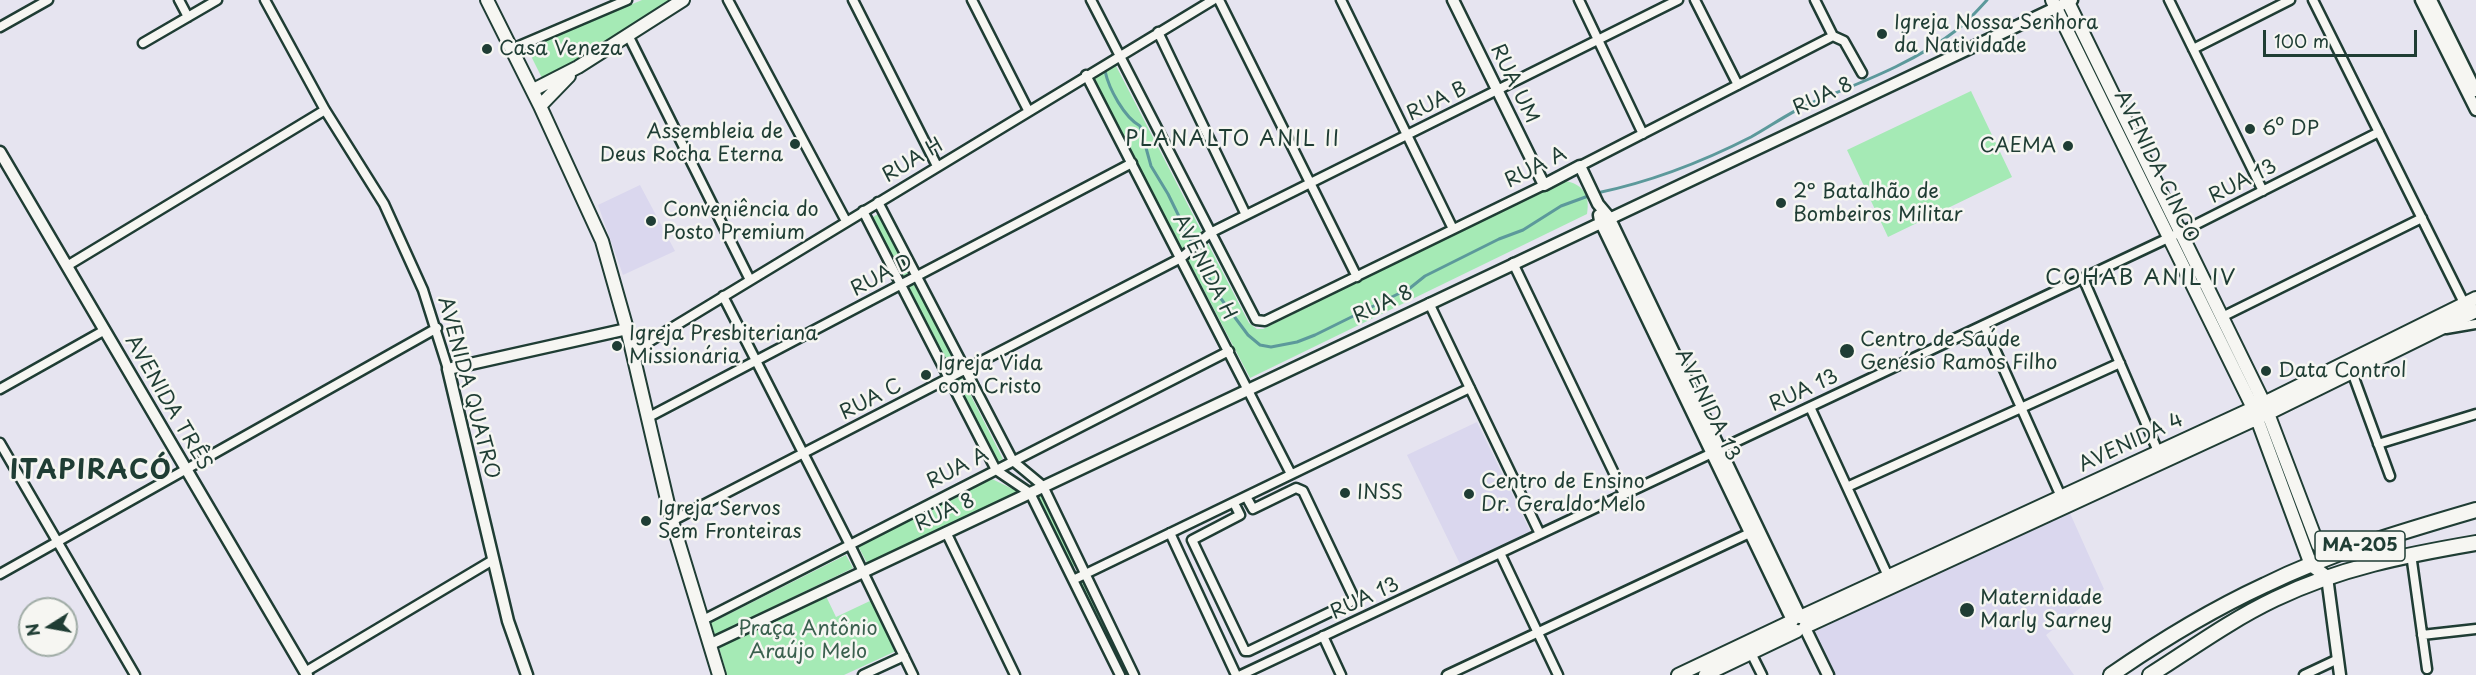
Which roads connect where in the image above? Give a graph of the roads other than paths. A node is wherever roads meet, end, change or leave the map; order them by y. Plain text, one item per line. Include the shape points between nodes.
1 (48, 0) edge
2 (178, 0) edge
3 (217, 0) edge
4 (265, 0) edge
5 (487, 0) edge
6 (627, 0) edge
7 (683, 0) edge
8 (728, 0) edge
9 (853, 0) edge
10 (972, 0) edge
11 (1091, 0) edge
12 (1213, 0) edge
13 (1341, 0) edge
14 (1453, 0) edge
15 (1579, 0) edge
16 (1678, 0) edge
17 (1695, 0) edge
18 (1815, 0) edge
19 (2169, 0) edge
20 (2290, 0) edge
21 (2313, 0) edge
22 (2421, 0) edge
23 (2431, 0) edge
24 (2069, 1) edge
25 (2054, 4) edge
26 (188, 17) junction
27 (0, 27) edge
28 (1158, 32) junction
29 (628, 35) junction
30 (1833, 36) junction
31 (1599, 41) junction
32 (143, 43) dead end
33 (512, 49) junction
34 (2193, 49) junction
35 (1119, 55) junction
36 (578, 67) junction
37 (1862, 73) dead end
38 (1086, 75) junction
39 (1738, 85) junction
40 (532, 90) junction
41 (1497, 91) junction
42 (2474, 92) edge
43 (540, 106) junction
44 (325, 110) junction
45 (1028, 110) junction
46 (2476, 110) edge
47 (2125, 118) junction
48 (2113, 124) junction
49 (2379, 132) junction
50 (1643, 134) junction
51 (1407, 135) junction
52 (0, 152) edge
53 (1132, 163) junction
54 (937, 166) junction
55 (1580, 166) junction
56 (1311, 183) junction
57 (1544, 185) junction
58 (2263, 191) junction
59 (878, 202) junction
60 (862, 211) junction
61 (1246, 215) junction
62 (2422, 218) junction
63 (1604, 219) junction
64 (846, 221) junction
65 (1453, 230) junction
66 (1210, 233) junction
67 (2175, 234) junction
68 (1192, 249) joint
69 (1181, 258) junction
70 (1513, 263) junction
71 (67, 266) junction
72 (917, 276) junction
73 (1357, 277) junction
74 (2084, 278) junction
75 (750, 280) junction
76 (901, 285) junction
77 (723, 296) junction
78 (2476, 298) edge
79 (1429, 303) junction
80 (2471, 313) edge
81 (2222, 317) junction
82 (1984, 325) junction
83 (437, 328) junction
84 (627, 329) junction
85 (105, 330) junction
86 (632, 351) junction
87 (1229, 351) junction
88 (756, 361) junction
89 (2120, 363) junction
90 (448, 369) junction
91 (966, 370) junction
92 (2352, 372) junction
93 (949, 378) junction
94 (1470, 388) junction
95 (0, 389) edge
96 (1249, 389) junction
97 (1810, 406) junction
98 (2021, 408) junction
99 (2261, 410) junction
100 (2476, 414) edge
101 (647, 418) junction
102 (0, 443) edge
103 (2378, 444) junction
104 (1715, 451) junction
105 (803, 453) junction
106 (2160, 457) junction
107 (1013, 461) junction
108 (186, 469) junction
109 (996, 470) junction
110 (1291, 474) junction
111 (2390, 476) dead end
112 (1043, 486) junction
113 (1847, 487) junction
114 (1030, 493) junction
115 (1624, 494) junction
116 (1248, 500) dead end
117 (2063, 502) junction
118 (1236, 507) dead end
119 (2476, 510) edge
120 (2032, 516) junction
121 (672, 521) junction
122 (1753, 531) junction
123 (946, 532) junction
124 (1170, 533) junction
125 (1540, 534) junction
126 (57, 541) junction
127 (2476, 543) edge
128 (850, 545) junction
129 (1500, 553) junction
130 (2411, 554) junction
131 (2333, 556) junction
132 (493, 560) junction
133 (2311, 565) junction
134 (863, 572) junction
135 (0, 573) edge
136 (1085, 574) junction
137 (1888, 576) junction
138 (2327, 577) junction
139 (1073, 580) junction
140 (703, 620) junction
141 (1799, 623) junction
142 (2476, 629) edge
143 (1538, 632) junction
144 (2422, 634) junction
145 (1323, 636) junction
146 (711, 644) junction
147 (1751, 653) junction
148 (903, 656) junction
149 (2338, 659) junction
150 (2427, 669) dead end
151 (2166, 670) edge
152 (306, 673) edge
153 (135, 675) edge
154 (527, 675) edge
155 (718, 675) edge
156 (863, 675) edge
157 (913, 675) edge
158 (1015, 675) edge
159 (1120, 675) edge
160 (1134, 675) edge
161 (1236, 675) edge
162 (1241, 675) edge
163 (1341, 675) edge
164 (1447, 675) edge
165 (1558, 675) edge
166 (1678, 675) edge
167 (1705, 675) edge
168 (1762, 675) edge
169 (1828, 675) edge
170 (2111, 675) edge
171 (2150, 675) edge
172 (2304, 675) edge
173 (2340, 675) edge

1 - 27 street
2 - 26 street
3 - 26 street
4 - 44 street, AVENIDA QUATRO
5 - 33 main road
6 - 33 street
7 - 29 main road
8 - 64 street
9 - 54 street
10 - 45 street
11 - 35 street
12 - 28 street, RUA H
12 - 56 street
13 - 51 street
14 - 41 street, RUA UM
15 - 31 street
16 - 31 street, RUA B
17 - 39 street
18 - 30 street
19 - 34 street
20 - 34 street
21 - 49 street
22 - 42 street
23 - 42 street
24 - 25 street, RUA 8
24 - 47 main road, AVENIDA CINCO
25 - 48 main road, AVENIDA CINCO
25 - 63 street, RUA 8
26 - 32 street
28 - 35 street, RUA H
28 - 61 street
29 - 36 main road
29 - 75 street
30 - 37 street via 1844,41
30 - 39 street, RUA A
31 - 41 street, RUA B
31 - 50 street
33 - 40 main road
34 - 58 street
35 - 38 street, RUA H
35 - 66 street
36 - 40 main road
36 - 43 main road
38 - 45 street, RUA H
38 - 53 street, AVENIDA H
39 - 50 street, RUA A
40 - 43 main road
41 - 51 street, RUA B
41 - 57 street, RUA UM
42 - 46 street
43 - 84 main road via 593,216
44 - 71 street
44 - 83 street, AVENIDA QUATRO via 384,204
45 - 54 street, RUA H
47 - 48 main road
47 - 67 main road, AVENIDA CINCO
48 - 67 main road, AVENIDA CINCO
49 - 58 street, RUA 13
49 - 62 street
50 - 55 street, RUA A
51 - 56 street, RUA B
51 - 65 street
52 - 71 street, AVENIDA TRÊS
53 - 69 street, AVENIDA H
53 - 72 street, RUA D
54 - 59 street, RUA H
55 - 57 street, RUA A
55 - 63 street, AVENIDA 13
56 - 61 street, RUA B
56 - 73 street
57 - 65 street, RUA A
58 - 67 street, RUA 13
59 - 60 street, RUA H
59 - 72 street
60 - 64 street, RUA H
60 - 76 street
61 - 66 street, RUA B
62 - 80 street
62 - 81 street
63 - 70 street, RUA 8
63 - 104 street, AVENIDA 13
64 - 75 street, RUA H
65 - 73 street, RUA A
66 - 68 street, RUA B
66 - 73 street, RUA A via 1256,320 1265,321
67 - 74 street, RUA 13
67 - 81 main road, AVENIDA CINCO
67 - 99 main road, AVENIDA CINCO
68 - 69 street, RUA C
69 - 87 street, AVENIDA H
69 - 91 street, RUA C
70 - 79 street, RUA 8
70 - 115 street
71 - 85 street, AVENIDA TRÊS
72 - 76 street, RUA D
72 - 91 street
74 - 82 street, RUA 13
74 - 89 street
75 - 77 street, RUA H
76 - 88 street, RUA D
76 - 93 street
77 - 86 street, RUA H
77 - 88 street
78 - 80 main road, AVENIDA 4
79 - 94 street
79 - 96 street, RUA 8
80 - 92 main road, AVENIDA 4
80 - 99 main road, AVENIDA 4
81 - 99 main road, AVENIDA CINCO
82 - 97 street, RUA 13
82 - 98 street
83 - 90 street, AVENIDA QUATRO
83 - 108 street
84 - 86 main road
84 - 90 street
85 - 95 street
85 - 108 street, AVENIDA TRÊS
86 - 101 main road
87 - 96 street, AVENIDA H
87 - 107 street, RUA A
88 - 101 street, RUA D
88 - 105 street
89 - 98 street
89 - 106 street
90 - 132 street, AVENIDA QUATRO
91 - 93 street, RUA C
91 - 107 street
92 - 99 main road, AVENIDA 4
92 - 103 street
93 - 105 street, RUA C
93 - 109 street
94 - 110 street
94 - 125 street
96 - 110 street, AVENIDA H
96 - 112 street, RUA 8
97 - 104 street, RUA 13
97 - 113 street
98 - 113 street
98 - 117 street
99 - 106 main road, AVENIDA 4
99 - 131 main road, AVENIDA CINCO via 2318,545
99 - 133 main road, AVENIDA CINCO
100 - 103 street
101 - 121 main road
102 - 126 street
103 - 111 street
104 - 115 street, RUA 13
104 - 122 street, AVENIDA 13
105 - 121 street, RUA C
105 - 128 street
106 - 117 main road, AVENIDA 4
107 - 109 street, RUA A
107 - 112 street
108 - 126 street
108 - 152 street, AVENIDA TRÊS
109 - 114 street
109 - 128 street, RUA A
110 - 124 street
112 - 114 street, RUA 8
112 - 136 street
113 - 137 street
114 - 123 street, RUA 8
114 - 139 street
115 - 125 street, RUA 13
116 - 118 street via 1253,509 1296,488 1303,491 1353,601 1245,651 1192,540 1240,515
117 - 120 main road, AVENIDA 4
119 - 131 main road, MA-205
120 - 137 main road, AVENIDA 4
120 - 141 main road, AVENIDA 4
121 - 140 main road
122 - 141 street, AVENIDA 13
122 - 143 street
123 - 134 street, RUA 8
123 - 158 street
124 - 136 street
124 - 161 street
125 - 129 street, RUA 13
126 - 135 street
126 - 153 street
127 - 130 main road
128 - 134 street
128 - 140 street, RUA A
129 - 143 street
129 - 145 street, RUA 13
130 - 138 main road
130 - 144 street
131 - 133 main road, MA-205
132 - 152 street, AVENIDA TRÊS
132 - 154 street, AVENIDA QUATRO
133 - 138 main road
133 - 170 main road via 2205,616
134 - 146 street, RUA 8
134 - 148 street
136 - 139 street
136 - 160 street
137 - 141 main road, AVENIDA 4
138 - 149 street
138 - 151 main road via 2248,613
139 - 159 street
140 - 146 main road
141 - 147 main road, AVENIDA 4
141 - 166 main road, AVENIDA 4
141 - 169 street, AVENIDA 13
142 - 144 street
143 - 164 street
143 - 165 street
144 - 150 street
145 - 162 street, RUA 13
145 - 163 street
146 - 155 main road
147 - 167 main road, AVENIDA 4
147 - 168 street
148 - 156 street
148 - 157 street
149 - 172 street
149 - 173 street
151 - 171 main road

